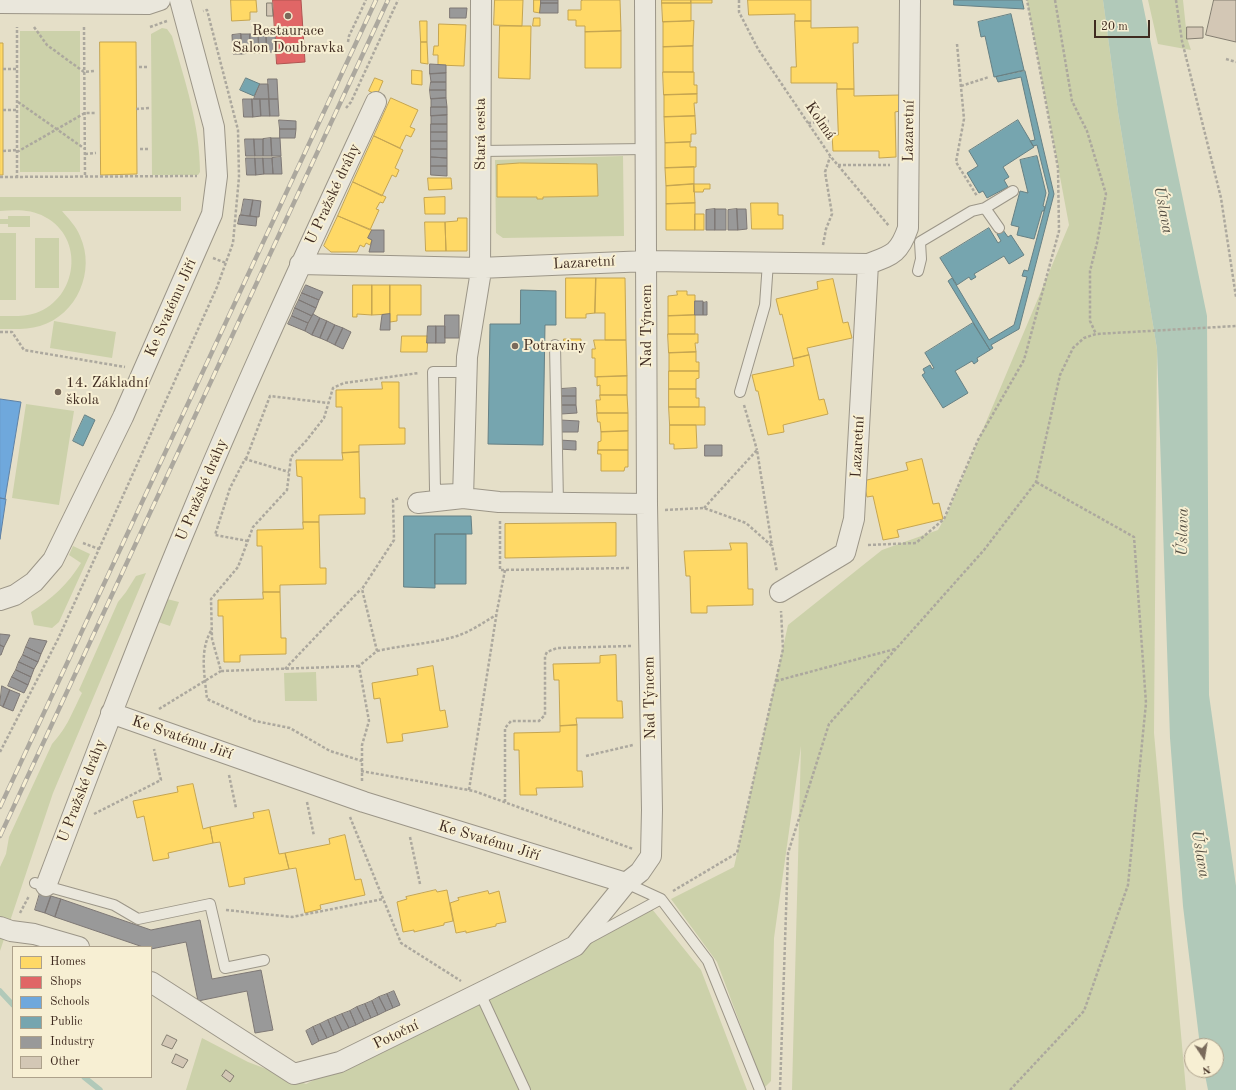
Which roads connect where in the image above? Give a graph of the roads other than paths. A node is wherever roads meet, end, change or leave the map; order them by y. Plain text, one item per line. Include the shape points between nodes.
1 (160, 0) edge
2 (180, 0) edge
3 (482, 0) edge
4 (645, 0) edge
5 (910, 0) edge
6 (0, 3) edge
7 (376, 102) dead end
8 (646, 149) junction
9 (481, 151) junction
10 (1013, 191) dead end
11 (985, 208) junction
12 (998, 228) dead end
13 (648, 261) junction
14 (768, 262) junction
15 (300, 264) junction
16 (868, 264) junction
17 (479, 268) junction
18 (918, 271) dead end
19 (555, 345) dead end
20 (467, 372) junction
21 (740, 392) road end
22 (464, 494) junction
23 (418, 503) road end
24 (558, 503) junction
25 (655, 507) junction
26 (780, 592) road end
27 (0, 600) edge
28 (111, 713) junction
29 (626, 883) junction
30 (41, 884) joint
31 (661, 899) junction
32 (5, 929) edge
33 (75, 946) edge
34 (575, 946) junction
35 (264, 960) dead end
36 (152, 983) edge
37 (480, 994) junction
38 (525, 1090) edge
39 (760, 1090) edge

1 - 6 street via 148,4
2 - 27 street, Ke Svatému Jiří via 214,127 217,176 212,214 123,417 53,560 34,582 15,595
3 - 9 street, Stará cesta
4 - 8 street, Nad Týncem
5 - 16 street, Lazaretní via 905,235 892,256
7 - 15 street, U Pražské dráhy
8 - 9 lane
8 - 13 street, Nad Týncem
9 - 17 street, Stará cesta
10 - 11 lane
11 - 12 lane
11 - 18 lane via 972,211 920,242 921,259
13 - 14 street, Lazaretní
13 - 17 street, Lazaretní
13 - 25 street, Nad Týncem
14 - 16 street, Lazaretní
14 - 21 lane via 765,305
15 - 17 street, Lazaretní
15 - 28 street, U Pražské dráhy via 196,504
16 - 26 street, Lazaretní via 854,519 845,553
17 - 20 street, Stará cesta
19 - 24 lane
20 - 22 street, Stará cesta
20 - 22 lane via 433,372 435,490
22 - 23 street
22 - 24 street via 499,502
24 - 25 street
25 - 29 street, Nad Týncem via 651,856 640,872
28 - 29 street, Ke Svatému Jiří via 364,802
28 - 30 street, U Pražské dráhy via 68,827
29 - 31 lane, Ke Svatému Jiří
29 - 34 street, Potoční
30 - 35 lane via 114,905 138,919 210,904 225,968
31 - 34 lane
31 - 39 lane, Ke Svatému Jiří via 708,961
32 - 33 street via 34,934
34 - 37 street, Potoční
36 - 37 street, Potoční via 294,1074 340,1062
37 - 38 lane

